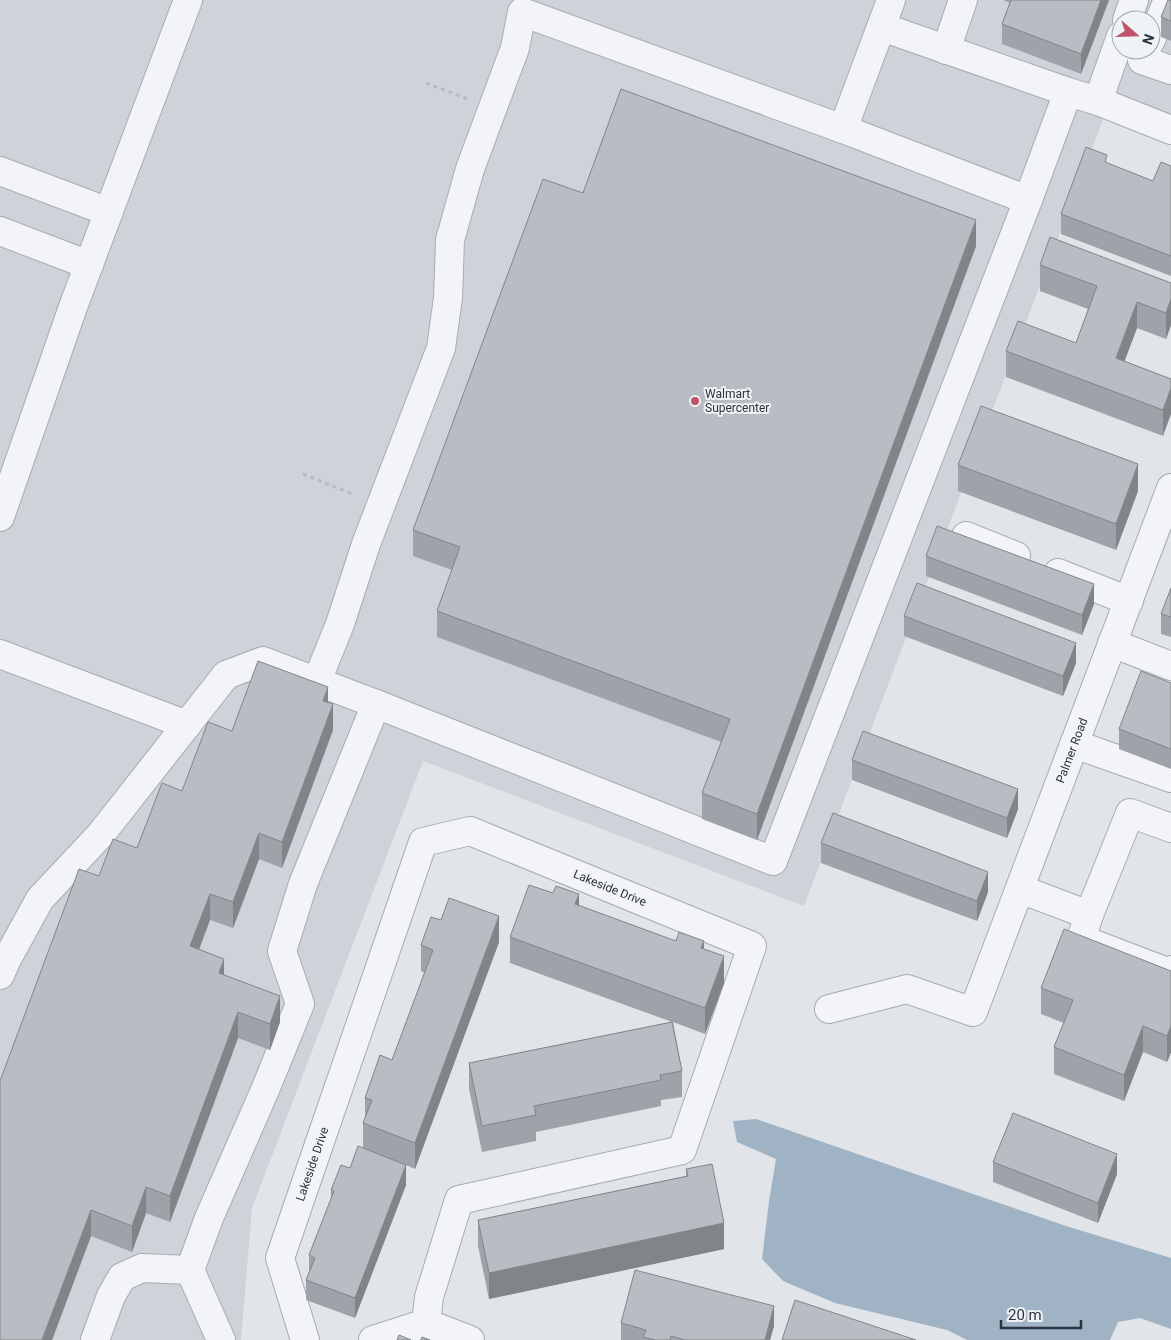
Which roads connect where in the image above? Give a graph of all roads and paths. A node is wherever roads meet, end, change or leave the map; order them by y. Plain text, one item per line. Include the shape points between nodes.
1 (188, 0) edge
2 (891, 0) edge
3 (963, 0) edge
4 (1168, 0) edge
5 (1161, 16) edge
6 (882, 27) junction
7 (946, 50) junction
8 (1113, 60) edge
9 (1142, 60) edge
10 (1171, 70) edge
11 (426, 83) dead end
12 (1068, 92) junction
13 (469, 99) dead end
14 (1098, 101) junction
15 (842, 129) junction
16 (1171, 130) edge
17 (0, 171) edge
18 (1028, 200) junction
19 (109, 212) junction
20 (0, 231) edge
21 (89, 265) junction
22 (303, 474) dead end
23 (1171, 488) edge
24 (381, 505) junction
25 (0, 517) edge
26 (1166, 519) edge
27 (966, 536) edge
28 (1129, 601) junction
29 (1112, 644) junction
30 (0, 654) edge
31 (1171, 666) edge
32 (317, 681) junction
33 (376, 704) junction
34 (187, 725) junction
35 (1074, 744) junction
36 (1171, 778) edge
37 (1171, 828) edge
38 (1020, 889) junction
39 (1088, 916) junction
40 (1171, 970) edge
41 (0, 975) edge
42 (829, 1009) dead end
43 (190, 1270) junction
44 (426, 1323) junction
45 (95, 1340) edge
46 (221, 1340) edge
47 (305, 1340) edge
48 (373, 1340) edge
49 (470, 1340) edge

1 - 19 street
2 - 6 street
3 - 7 street
4 - 5 street
6 - 7 street
6 - 15 street
7 - 12 street
8 - 14 street
9 - 10 street
11 - 13 path
12 - 14 street
12 - 18 street
14 - 16 street
15 - 18 street
15 - 24 street via 522,12 514,48 470,169 450,240 448,298 441,348
17 - 19 street
18 - 33 street via 773,861
19 - 21 street
20 - 21 street
21 - 25 street
22 - 24 path
23 - 26 street, Palmer Road
24 - 32 street
26 - 28 street, Palmer Road
27 - 28 street
28 - 29 street, Palmer Road
29 - 31 street
29 - 35 street, Palmer Road
30 - 34 street
32 - 33 street
32 - 34 street via 263,661 226,675
33 - 43 street via 303,884 282,951 300,1004
34 - 41 street via 101,834 40,899
35 - 36 street
35 - 38 street, Palmer Road
37 - 39 street via 1130,813
38 - 39 street
38 - 42 street, Palmer Road via 973,1012 907,989
39 - 40 street via 1081,939
43 - 45 street via 142,1268 122,1277 111,1296
43 - 46 street
44 - 47 street, Lakeside Drive via 429,1297 459,1200 682,1150 752,946 470,832 423,842 280,1258
44 - 48 street
44 - 49 street

